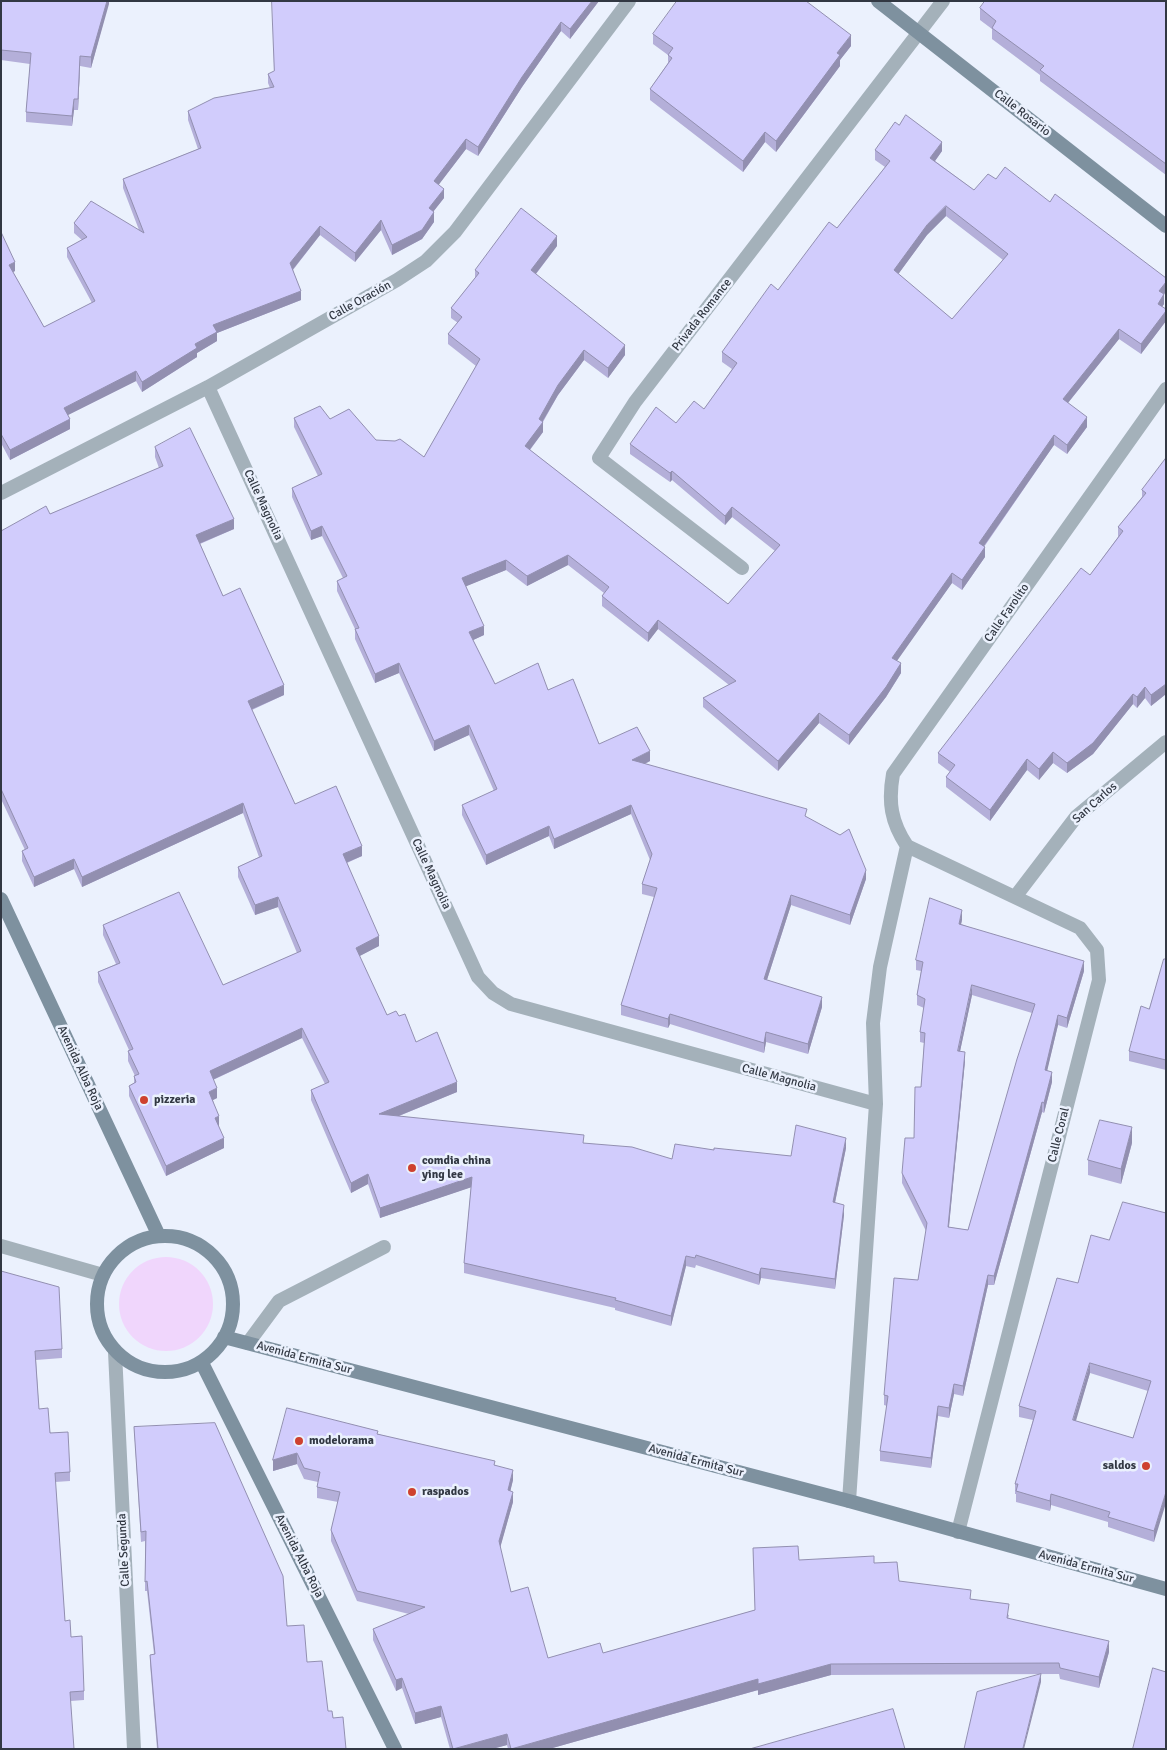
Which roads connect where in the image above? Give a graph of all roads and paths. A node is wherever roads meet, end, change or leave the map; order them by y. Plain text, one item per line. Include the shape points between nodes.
1 (629, 1) edge
2 (878, 1) edge
3 (943, 1) edge
4 (920, 33) junction
5 (1166, 226) edge
6 (208, 386) junction
7 (1166, 389) edge
8 (1, 493) edge
9 (742, 568) dead end
10 (1166, 742) edge
11 (907, 846) junction
12 (1015, 897) junction
13 (1, 900) edge
14 (876, 1104) junction
15 (159, 1236) junction
16 (1, 1246) edge
17 (384, 1247) dead end
18 (103, 1275) junction
19 (224, 1337) junction
20 (248, 1343) junction
21 (115, 1352) junction
22 (202, 1362) junction
23 (849, 1501) junction
24 (958, 1532) junction
25 (1166, 1589) edge
26 (134, 1749) edge
27 (395, 1749) edge

1 - 6 street, Calle Oración via 455,232 426,260 397,280
2 - 4 main road, Calle Rosario
3 - 4 street
4 - 5 main road, Calle Rosario
4 - 9 street, Privada Romance via 635,402 599,458
6 - 8 street, Calle Oración
6 - 14 street, Calle Magnolia via 478,977 493,993 511,1004
7 - 11 street, Calle Farolito via 893,774 889,795 892,816
10 - 12 street, San Carlos via 1076,817
11 - 12 street, Calle Coral
11 - 14 street via 880,967 872,1023
12 - 24 street, Calle Coral via 1080,928 1098,950 1099,980
13 - 15 main road, Avenida Alba Roja
14 - 23 street
15 - 18 main road via 138,1241 120,1252
15 - 19 main road via 180,1238 200,1246 216,1259 227,1278 233,1301 230,1324
16 - 18 street
17 - 20 street via 279,1301
18 - 21 main road via 96,1309 101,1333
19 - 20 main road, Avenida Ermita Sur
19 - 22 main road via 220,1346
20 - 23 main road, Avenida Ermita Sur
21 - 22 main road via 134,1366 157,1373 181,1372
21 - 26 street, Calle Segunda
22 - 27 main road, Avenida Alba Roja
23 - 24 main road, Avenida Ermita Sur
24 - 25 main road, Avenida Ermita Sur

